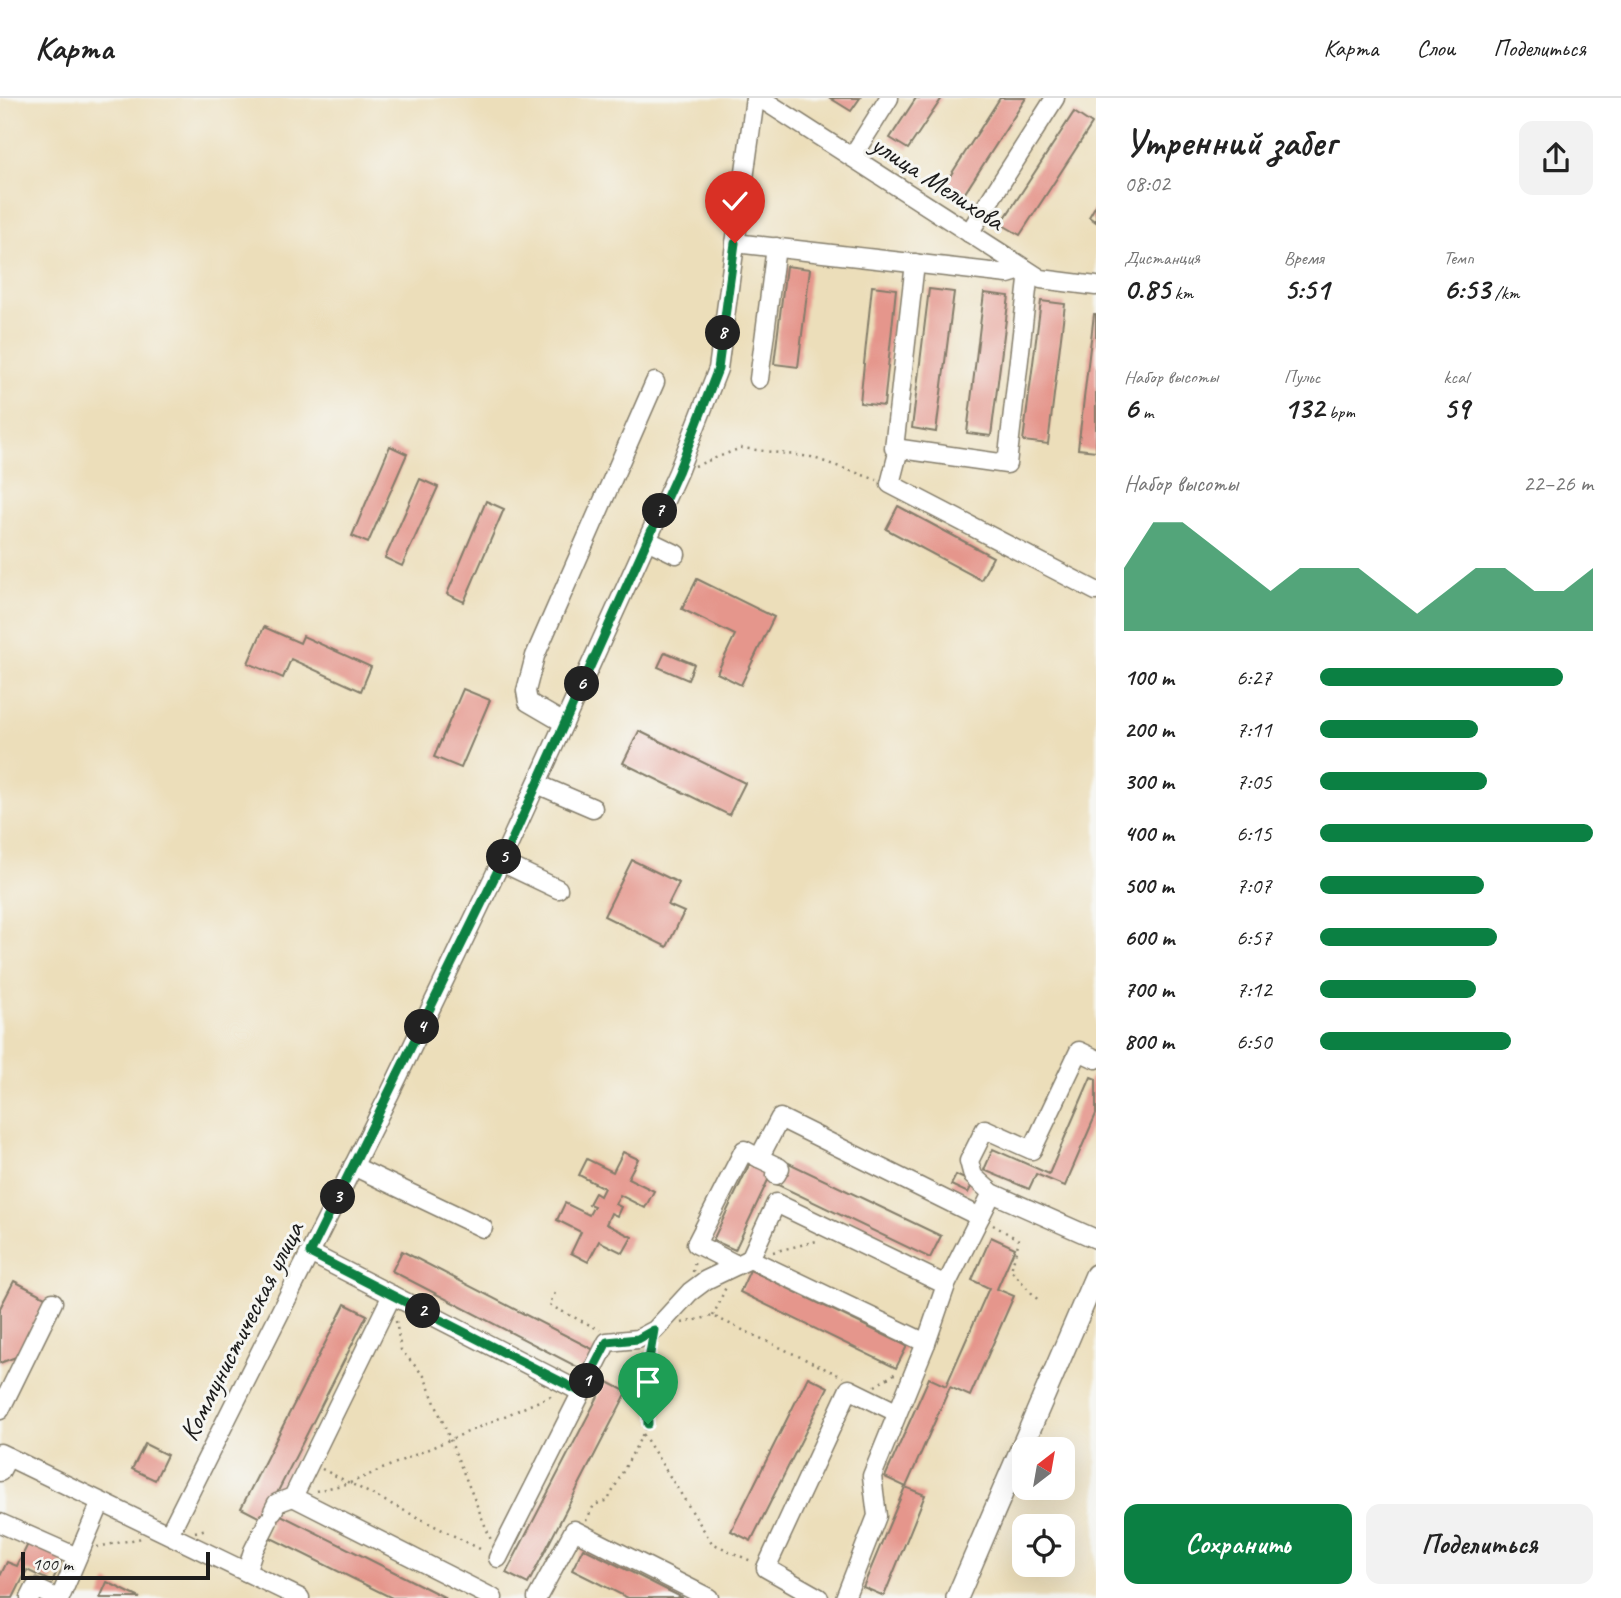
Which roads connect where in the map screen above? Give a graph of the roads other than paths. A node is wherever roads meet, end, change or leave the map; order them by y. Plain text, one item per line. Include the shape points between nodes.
1 (757, 98) edge
2 (889, 98) edge
3 (1055, 98) edge
4 (852, 157) junction
5 (969, 233) junction
6 (735, 243) junction
7 (776, 247) junction
8 (915, 263) junction
9 (1027, 270) junction
10 (1096, 286) edge
11 (759, 379) dead end
12 (655, 382) dead end
13 (899, 449) junction
14 (647, 540) junction
15 (676, 554) dead end
16 (1096, 591) edge
17 (565, 723) junction
18 (537, 784) junction
19 (593, 808) dead end
20 (502, 862) junction
21 (558, 889) dead end
22 (1096, 1059) edge
23 (759, 1158) junction
24 (353, 1166) junction
25 (992, 1193) junction
26 (776, 1203) junction
27 (980, 1217) junction
28 (484, 1228) dead end
29 (1096, 1239) edge
30 (310, 1253) junction
31 (743, 1262) junction
32 (1096, 1275) edge
33 (946, 1285) junction
34 (392, 1295) junction
35 (53, 1302) dead end
36 (926, 1343) junction
37 (577, 1389) junction
38 (0, 1410) edge
39 (896, 1412) junction
40 (3, 1461) edge
41 (293, 1497) junction
42 (101, 1502) junction
43 (0, 1523) edge
44 (176, 1539) junction
45 (79, 1554) junction
46 (498, 1558) road end
47 (246, 1572) junction
48 (30, 1598) edge
49 (58, 1598) edge
50 (300, 1598) edge
51 (493, 1598) edge
52 (537, 1598) edge
53 (709, 1598) edge
54 (819, 1598) edge
55 (845, 1598) edge
56 (957, 1598) edge

1 - 4 street, улица Мелихова
1 - 6 street, Коммунистическая улица
2 - 4 street
3 - 5 street
4 - 5 street, улица Мелихова
5 - 9 street, улица Мелихова
6 - 7 street
6 - 14 street, Коммунистическая улица via 718,369
7 - 8 street
7 - 11 street
8 - 9 street via 1008,274
8 - 13 street via 894,448
9 - 10 street, улица Мелихова via 1041,279
9 - 13 street via 1007,464
12 - 17 street via 535,656 526,691 528,702
13 - 16 street via 890,484
14 - 15 street
14 - 17 street, Коммунистическая улица
17 - 18 street, Коммунистическая улица
18 - 19 street
18 - 20 street, Коммунистическая улица
20 - 21 street
20 - 24 street, Коммунистическая улица
22 - 25 street via 1079,1051 1032,1150 985,1129 970,1161 973,1176
23 - 26 street via 780,1168 769,1189 780,1195
23 - 27 street via 780,1118
23 - 31 street via 744,1150 696,1244
24 - 28 street
24 - 30 street, Коммунистическая улица
25 - 27 street
25 - 29 street
26 - 31 street
26 - 33 street
27 - 33 street
30 - 34 street
30 - 44 street, Коммунистическая улица
31 - 36 street
31 - 37 street via 690,1292 654,1330 638,1339 607,1342
32 - 56 main road
33 - 36 street
34 - 37 street
34 - 41 street
35 - 38 street
36 - 39 street
37 - 46 street
39 - 54 street via 854,1392 766,1568
39 - 55 street via 872,1476 877,1516
40 - 42 street
41 - 47 street via 277,1503
41 - 51 street
42 - 44 street
42 - 45 street
43 - 45 street
44 - 47 street
45 - 49 street
47 - 50 street
48 - 49 street via 35,1588
52 - 53 street via 574,1530

